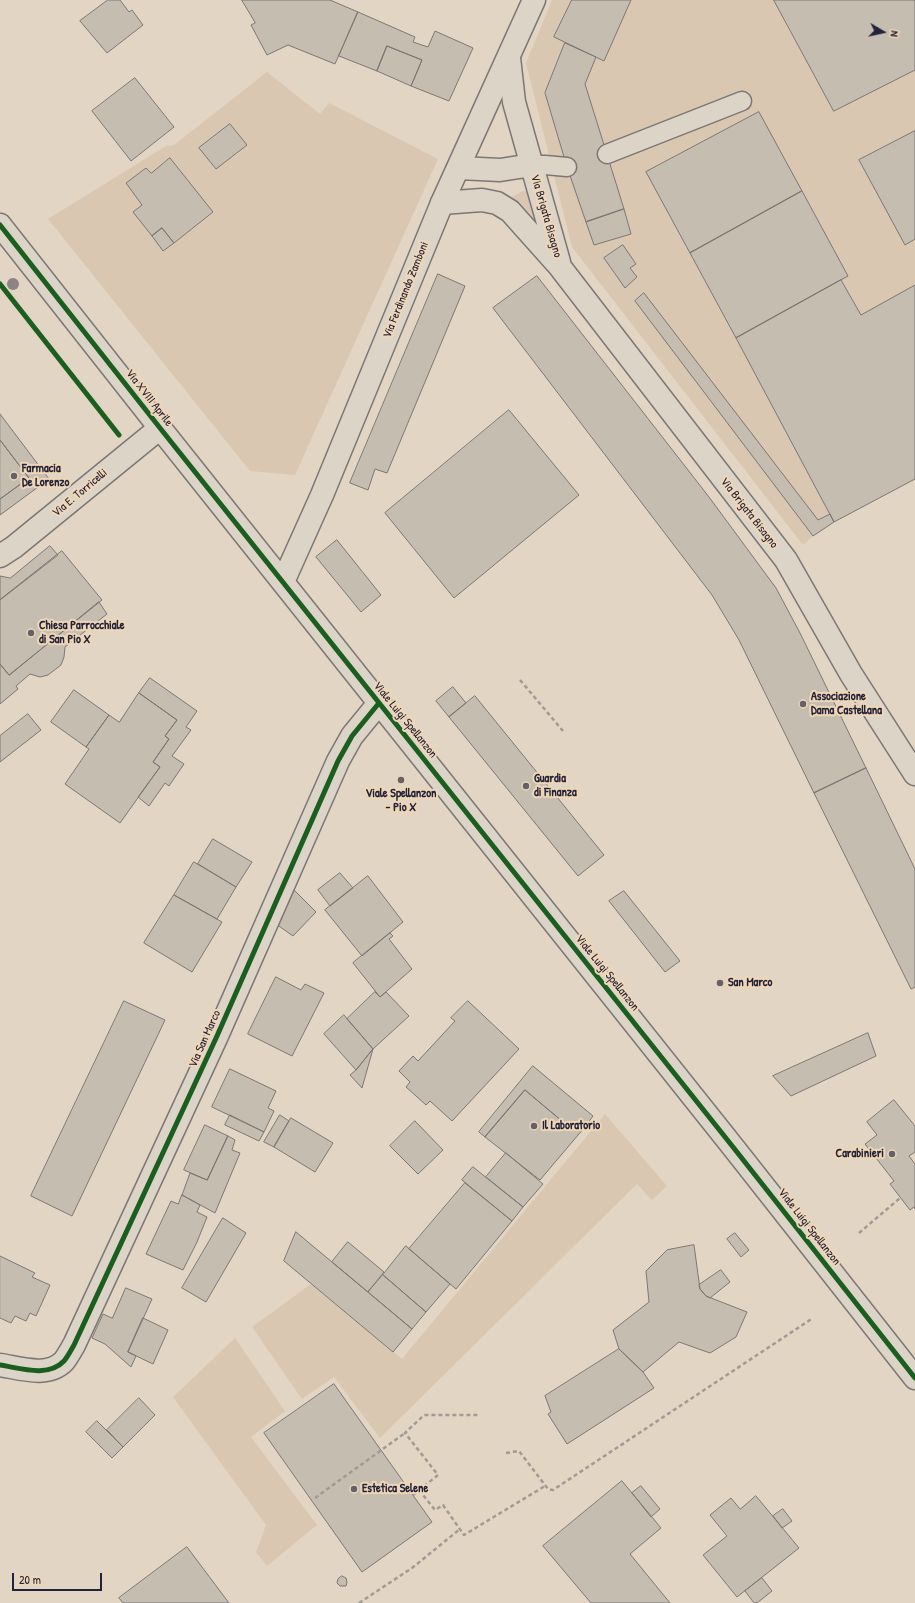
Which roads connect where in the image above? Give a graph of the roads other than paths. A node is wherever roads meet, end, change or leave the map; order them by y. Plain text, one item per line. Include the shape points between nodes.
1 (534, 0) edge
2 (508, 58) junction
3 (742, 101) dead end
4 (607, 154) dead end
5 (532, 166) junction
6 (566, 167) dead end
7 (459, 168) junction
8 (442, 203) junction
9 (0, 224) edge
10 (560, 267) junction
11 (160, 428) junction
12 (0, 556) edge
13 (283, 582) junction
14 (379, 703) junction
15 (915, 774) edge
16 (0, 1365) edge
17 (911, 1367) edge

1 - 2 street, Via Ferdinando Zamboni
2 - 5 street, Via Brigata Bisagno via 514,102
2 - 7 street, Via Ferdinando Zamboni
3 - 4 lane
5 - 6 lane
5 - 7 street, Via Brigata Bisagno via 500,170
5 - 10 street, Via Brigata Bisagno
7 - 8 street, Via Ferdinando Zamboni
8 - 10 street, Via Brigata Bisagno via 475,200 497,203 510,211
8 - 13 street, Via Ferdinando Zamboni via 322,495
9 - 11 street, Via XVIII Aprile
10 - 15 street, Via Brigata Bisagno via 786,560 851,674
11 - 12 street, Via E. Torricelli
11 - 13 street, Via XVIII Aprile
13 - 14 street, Viale Luigi Spellanzon
14 - 16 street, Via San Marco via 352,736 338,761 217,1036 74,1345 63,1361 52,1369 39,1371
14 - 17 street, Viale Luigi Spellanzon

